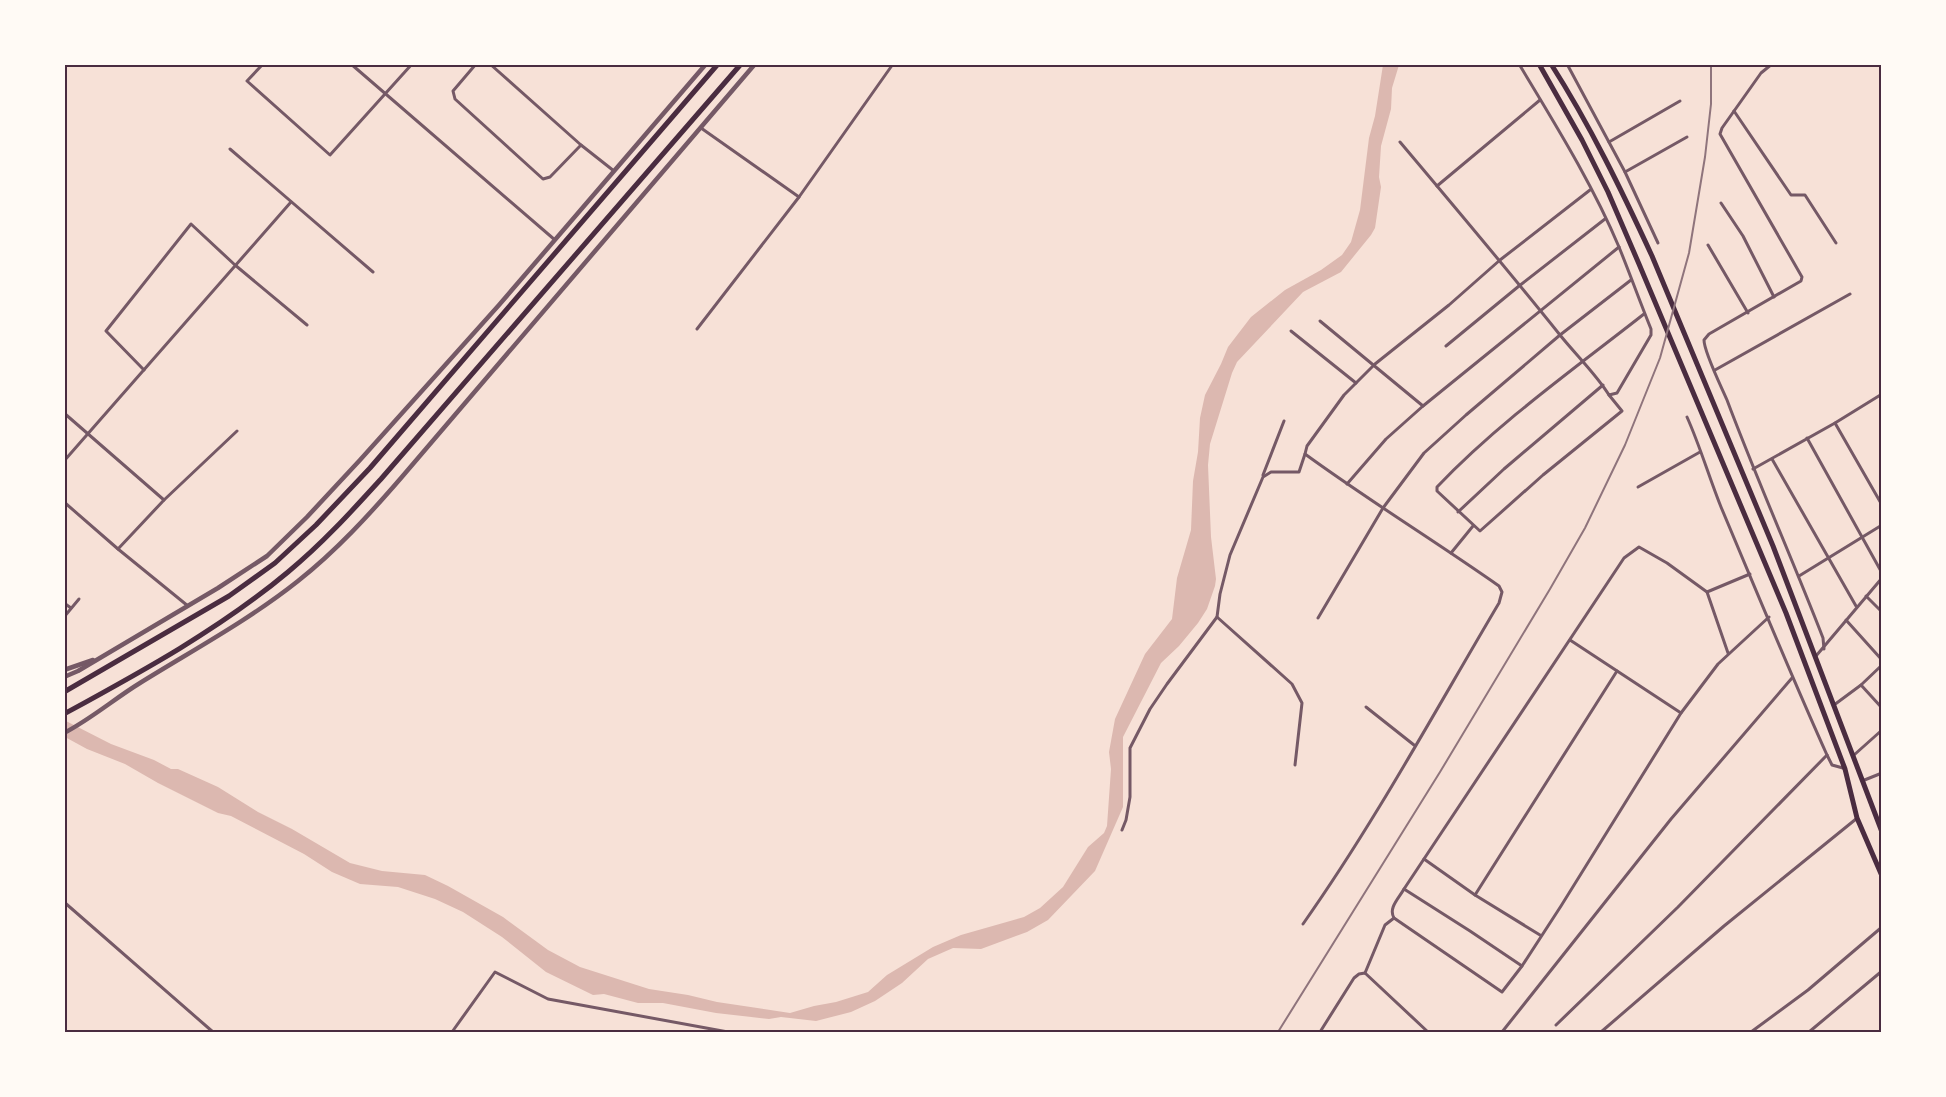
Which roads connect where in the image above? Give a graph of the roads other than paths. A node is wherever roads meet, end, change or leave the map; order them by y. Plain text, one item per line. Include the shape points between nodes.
1 (263, 64) edge
2 (351, 64) edge
3 (412, 64) edge
4 (476, 64) edge
5 (490, 64) edge
6 (706, 64) edge
7 (718, 64) edge
8 (741, 64) edge
9 (755, 64) edge
10 (893, 64) edge
11 (1519, 64) edge
12 (1539, 64) edge
13 (1551, 64) edge
14 (1567, 64) edge
15 (1772, 64) edge
16 (386, 94) junction
17 (1540, 100) junction
18 (1680, 101) dead end
19 (1734, 111) junction
20 (701, 128) junction
21 (1688, 137) dead end
22 (1400, 142) dead end
23 (1609, 142) junction
24 (581, 144) junction
25 (230, 149) dead end
26 (614, 171) junction
27 (1625, 172) junction
28 (1437, 186) junction
29 (1590, 190) junction
30 (799, 197) junction
31 (291, 202) junction
32 (1721, 203) dead end
33 (1605, 219) junction
34 (555, 240) junction
35 (1658, 243) dead end
36 (1836, 243) dead end
37 (1708, 246) dead end
38 (1619, 247) junction
39 (1500, 260) junction
40 (235, 264) junction
41 (373, 272) dead end
42 (1631, 280) junction
43 (1519, 286) junction
44 (1850, 294) dead end
45 (1774, 297) junction
46 (1540, 311) junction
47 (1748, 313) junction
48 (1644, 314) junction
49 (1320, 321) dead end
50 (307, 325) dead end
51 (698, 329) dead end
52 (1291, 331) dead end
53 (1560, 335) junction
54 (1446, 346) dead end
55 (1582, 363) junction
56 (1375, 364) junction
57 (144, 370) junction
58 (1715, 370) junction
59 (1356, 383) junction
60 (1603, 385) junction
61 (1881, 394) edge
62 (1609, 395) junction
63 (1423, 406) junction
64 (64, 413) edge
65 (1687, 417) dead end
66 (1284, 421) dead end
67 (1835, 423) junction
68 (237, 431) dead end
69 (90, 433) junction
70 (1807, 438) junction
71 (1700, 452) junction
72 (1305, 454) junction
73 (1772, 459) junction
74 (64, 461) edge
75 (1753, 469) junction
76 (1263, 477) junction
77 (1347, 484) junction
78 (1638, 487) dead end
79 (164, 500) junction
80 (64, 502) edge
81 (1881, 505) edge
82 (1383, 508) junction
83 (1458, 512) junction
84 (1881, 525) edge
85 (1473, 526) junction
86 (1861, 536) junction
87 (118, 549) junction
88 (1451, 553) junction
89 (1828, 559) junction
90 (1881, 573) edge
91 (1750, 574) junction
92 (1799, 576) junction
93 (1881, 578) edge
94 (1707, 592) junction
95 (1865, 596) junction
96 (79, 599) dead end
97 (64, 603) edge
98 (188, 606) junction
99 (1856, 606) junction
100 (71, 608) junction
101 (1881, 612) edge
102 (64, 617) edge
103 (1217, 617) junction
104 (1768, 617) junction
105 (1318, 618) dead end
106 (1846, 620) junction
107 (1570, 640) junction
108 (1824, 649) junction
109 (1728, 653) junction
110 (1816, 656) junction
111 (101, 657) junction
112 (1881, 660) edge
113 (1881, 665) edge
114 (64, 670) edge
115 (1617, 672) junction
116 (64, 677) edge
117 (1792, 678) junction
118 (1861, 685) junction
119 (64, 692) edge
120 (1834, 705) junction
121 (1366, 707) dead end
122 (1881, 708) edge
123 (1681, 713) junction
124 (64, 714) edge
125 (1881, 730) edge
126 (64, 733) edge
127 (1414, 746) junction
128 (1827, 755) junction
129 (1852, 756) junction
130 (1295, 765) dead end
131 (1845, 769) junction
132 (1881, 773) edge
133 (1862, 781) junction
134 (1857, 818) junction
135 (1122, 830) dead end
136 (1881, 832) edge
137 (1424, 859) junction
138 (1881, 876) edge
139 (1404, 889) junction
140 (1475, 895) junction
141 (64, 902) edge
142 (1394, 918) junction
143 (1303, 924) dead end
144 (1881, 927) edge
145 (1541, 936) junction
146 (1522, 966) junction
147 (1881, 971) edge
148 (1365, 973) junction
149 (1556, 1025) dead end
150 (213, 1032) edge
151 (452, 1032) edge
152 (728, 1032) edge
153 (1320, 1032) edge
154 (1428, 1032) edge
155 (1502, 1032) edge
156 (1601, 1032) edge
157 (1751, 1032) edge
158 (1809, 1032) edge

1 - 16 street via 247,81 330,155
2 - 16 street
3 - 16 street
4 - 24 street via 453,91 454,99 543,179
5 - 24 street
6 - 26 street
7 - 119 highway via 370,468 316,525 275,563 229,596
8 - 124 highway via 331,534 243,607
9 - 20 street
10 - 30 street
11 - 17 street
12 - 131 highway via 1608,192 1786,613
13 - 110 highway via 1652,256
14 - 23 street
15 - 19 street via 1761,72
16 - 34 street
17 - 28 street
17 - 29 street
18 - 23 street
19 - 36 street via 1791,195 1805,195
19 - 45 street via 1722,128 1722,138 1802,277
20 - 30 street
20 - 126 street via 340,544 297,582 258,609
21 - 27 street
22 - 28 street
23 - 27 street
24 - 26 street
25 - 31 street
26 - 34 street
27 - 35 street
28 - 39 street
29 - 33 street
29 - 39 street
30 - 51 street
31 - 40 street
31 - 41 street
32 - 45 street
33 - 38 street
33 - 43 street
34 - 98 street via 308,517 267,556
37 - 47 street
38 - 42 street
38 - 46 street
39 - 43 street
39 - 56 street
40 - 50 street
40 - 57 street
40 - 57 street via 192,224 106,331
42 - 48 street
42 - 53 street
43 - 46 street
43 - 54 street
44 - 58 street
45 - 47 street
46 - 53 street
46 - 63 street
47 - 58 street via 1704,340
48 - 55 street
48 - 62 street via 1652,334 1617,393
49 - 56 street
52 - 59 street
53 - 55 street
53 - 82 street via 1424,453
55 - 60 street
55 - 83 street via 1518,413 1437,487
56 - 59 street
56 - 63 street
57 - 69 street
58 - 75 street
59 - 72 street via 1318,430
60 - 62 street
60 - 83 street
61 - 67 street
62 - 85 street via 1622,411 1480,531
63 - 77 street via 1386,439
64 - 69 street
65 - 71 street
66 - 76 street
67 - 70 street
67 - 81 street
68 - 79 street
69 - 74 street
69 - 79 street
70 - 73 street
70 - 86 street
71 - 78 street
71 - 91 street
72 - 76 street via 1296,474 1281,471
72 - 77 street
73 - 75 street
73 - 89 street
75 - 92 street
76 - 103 street via 1230,555
77 - 82 street
79 - 87 street
80 - 87 street
82 - 88 street
82 - 105 street
83 - 85 street
84 - 86 street
85 - 88 street
86 - 89 street
86 - 90 street
87 - 98 street
88 - 127 street via 1499,586 1501,598
89 - 92 street
89 - 99 street
91 - 94 street
91 - 104 street
92 - 108 street
93 - 95 street
94 - 107 street via 1639,547 1624,558
94 - 109 street
95 - 99 street
95 - 101 street
96 - 100 street
97 - 100 street
98 - 111 street
99 - 106 street
100 - 102 street
103 - 130 street via 1298,693 1302,703
103 - 135 street via 1150,709 1130,748 1130,797
104 - 109 street
104 - 117 street
106 - 108 street
106 - 112 street
107 - 115 street
107 - 137 street
108 - 110 street
109 - 123 street
110 - 120 highway
111 - 114 street
111 - 116 street
113 - 118 street
115 - 123 street
115 - 140 street
117 - 128 street
117 - 155 street via 1671,819
118 - 120 street
118 - 122 street
120 - 129 highway
121 - 127 street
123 - 145 street
125 - 129 street
127 - 143 street
128 - 131 street via 1832,765
128 - 149 street
129 - 133 highway
131 - 134 highway
132 - 133 street
133 - 136 highway
134 - 138 highway
134 - 156 street
137 - 139 street
137 - 140 street
139 - 142 street via 1392,908
139 - 146 street
140 - 145 street
141 - 150 street
142 - 146 street via 1502,992
142 - 148 street via 1385,925
144 - 157 street via 1808,990
145 - 146 street
147 - 158 street
148 - 153 street via 1354,978
148 - 154 street
151 - 152 street via 495,972 548,999

